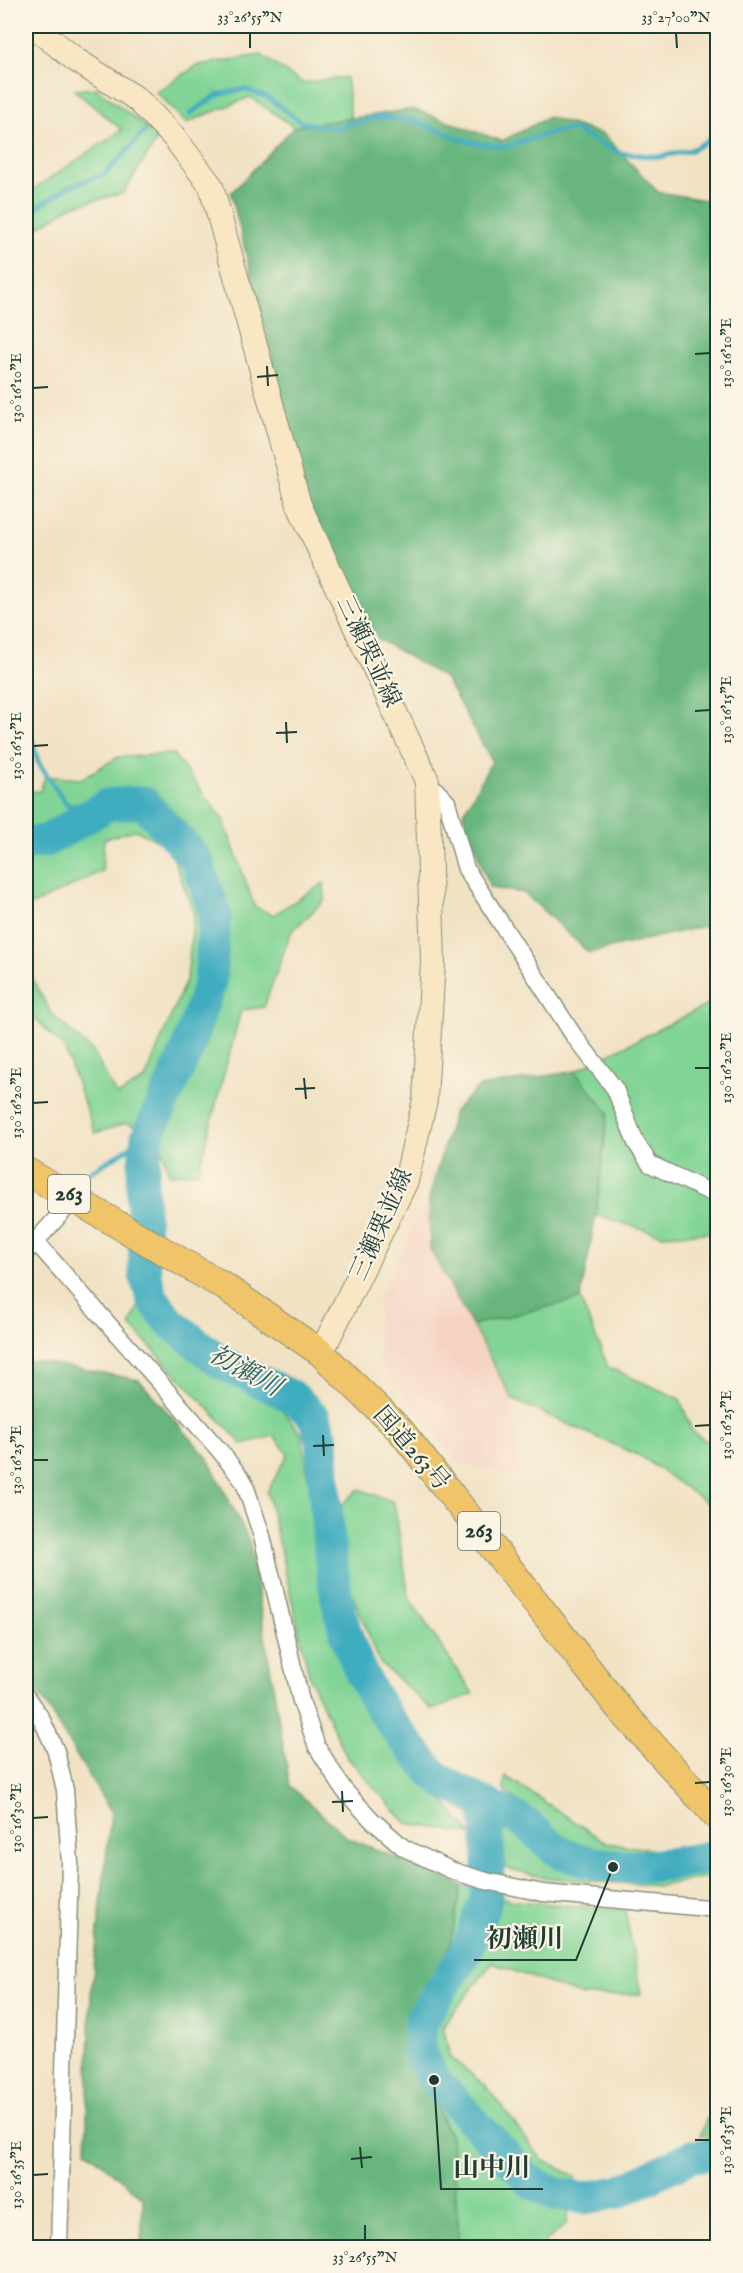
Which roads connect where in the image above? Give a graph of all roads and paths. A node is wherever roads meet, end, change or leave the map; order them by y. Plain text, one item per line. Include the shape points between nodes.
1 (33, 26) edge
2 (427, 781) junction
3 (26, 1171) edge
4 (717, 1196) edge
5 (75, 1197) junction
6 (31, 1247) edge
7 (321, 1353) junction
8 (26, 1696) edge
9 (711, 1812) edge
10 (717, 1909) edge
11 (59, 2247) edge

1 - 2 main road, 三瀬栗並線 via 76,60 137,99 174,136 211,186 299,505
2 - 4 street via 447,802 466,869 574,1036 615,1089 636,1143 650,1164
2 - 7 main road, 三瀬栗並線 via 433,962 425,1100 406,1181
3 - 5 highway, 国道263号 / 263
5 - 6 street
5 - 7 highway, 国道263号 / 263 via 225,1287
6 - 10 street via 220,1450 244,1482 262,1536 317,1747 344,1790 372,1820 404,1848 453,1871 566,1895
7 - 9 highway, 国道263号 / 263 via 401,1431 619,1708
8 - 11 street via 56,1751 65,1790 70,1863

